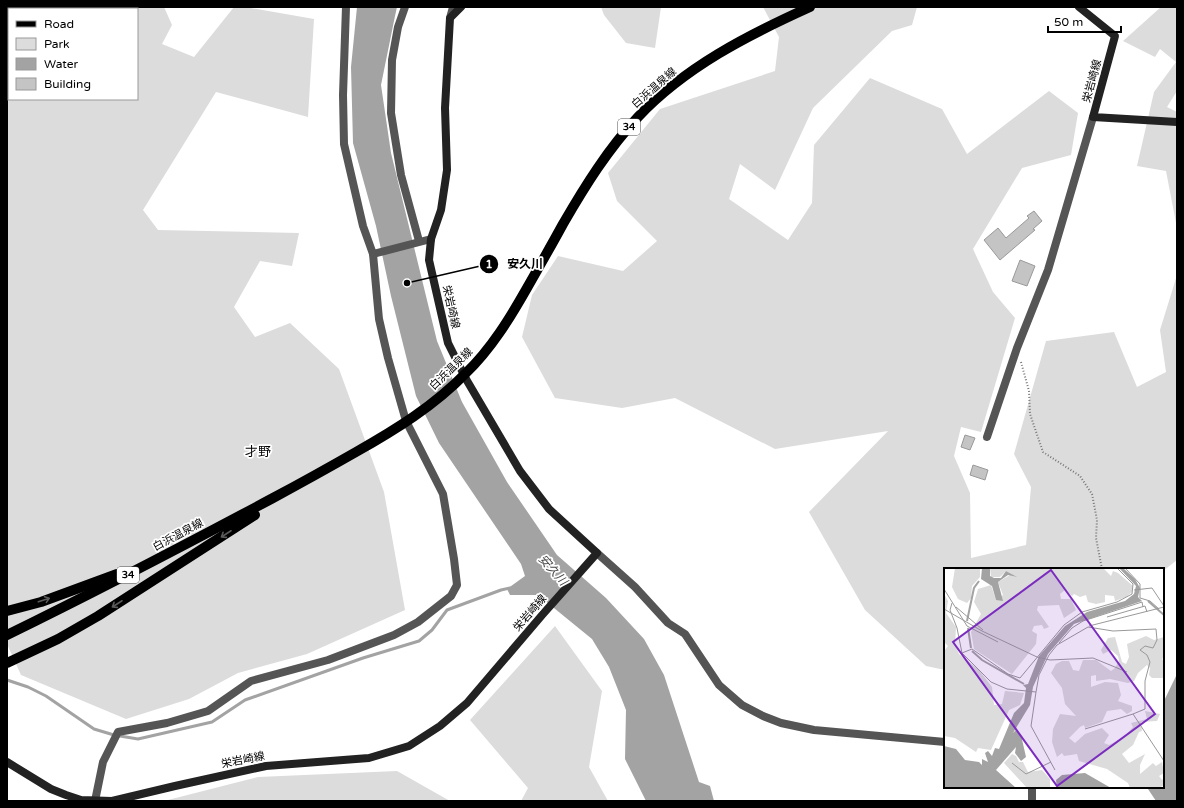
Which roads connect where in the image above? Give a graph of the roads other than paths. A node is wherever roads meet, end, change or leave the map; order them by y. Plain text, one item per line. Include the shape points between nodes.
1 (346, 7) edge
2 (405, 7) edge
3 (453, 7) edge
4 (461, 7) edge
5 (810, 7) edge
6 (1079, 7) edge
7 (450, 18) junction
8 (1093, 117) junction
9 (1177, 122) edge
10 (431, 239) junction
11 (419, 241) junction
12 (375, 253) junction
13 (987, 437) dead end
14 (317, 474) junction
15 (248, 512) junction
16 (597, 554) junction
17 (7, 611) edge
18 (7, 635) edge
19 (7, 663) edge
20 (944, 742) edge
21 (7, 762) edge
22 (1032, 788) edge
23 (95, 801) edge
24 (1032, 801) edge

1 - 12 street via 344,144 363,226
2 - 11 street via 398,27 392,60 391,113 401,175
3 - 7 street
4 - 7 main road
5 - 14 main road, 白浜温泉線 / 34 via 756,33 705,63 640,115 622,135 589,181 513,312 468,372 414,416
6 - 8 main road, 栄岩崎線 via 1115,36
7 - 10 main road, 栄岩崎線 via 445,108 447,170 441,210
8 - 9 main road, 栄岩崎線
8 - 13 street via 1048,270 1017,348
10 - 11 street
10 - 16 main road, 栄岩崎線 via 429,260 448,343 466,379 520,471 549,509
11 - 12 street
12 - 23 street via 379,320 384,342 406,421 443,494 457,585 451,596 418,622 394,635 328,660 251,681 208,711 166,723 118,732 103,762
14 - 15 main road, 白浜温泉線 / 34
14 -> 19 main road via 98,616 58,639
17 -> 15 main road via 41,602 138,565
15 - 18 main road, 白浜温泉線 / 34
16 - 20 street via 635,587 668,623 685,634 719,685 742,705 781,723 814,730
16 - 23 main road, 栄岩崎線 via 467,703 440,726 409,746 369,758 266,766 112,801
21 - 23 main road, 栄岩崎線 via 52,789 81,800
22 - 24 street

